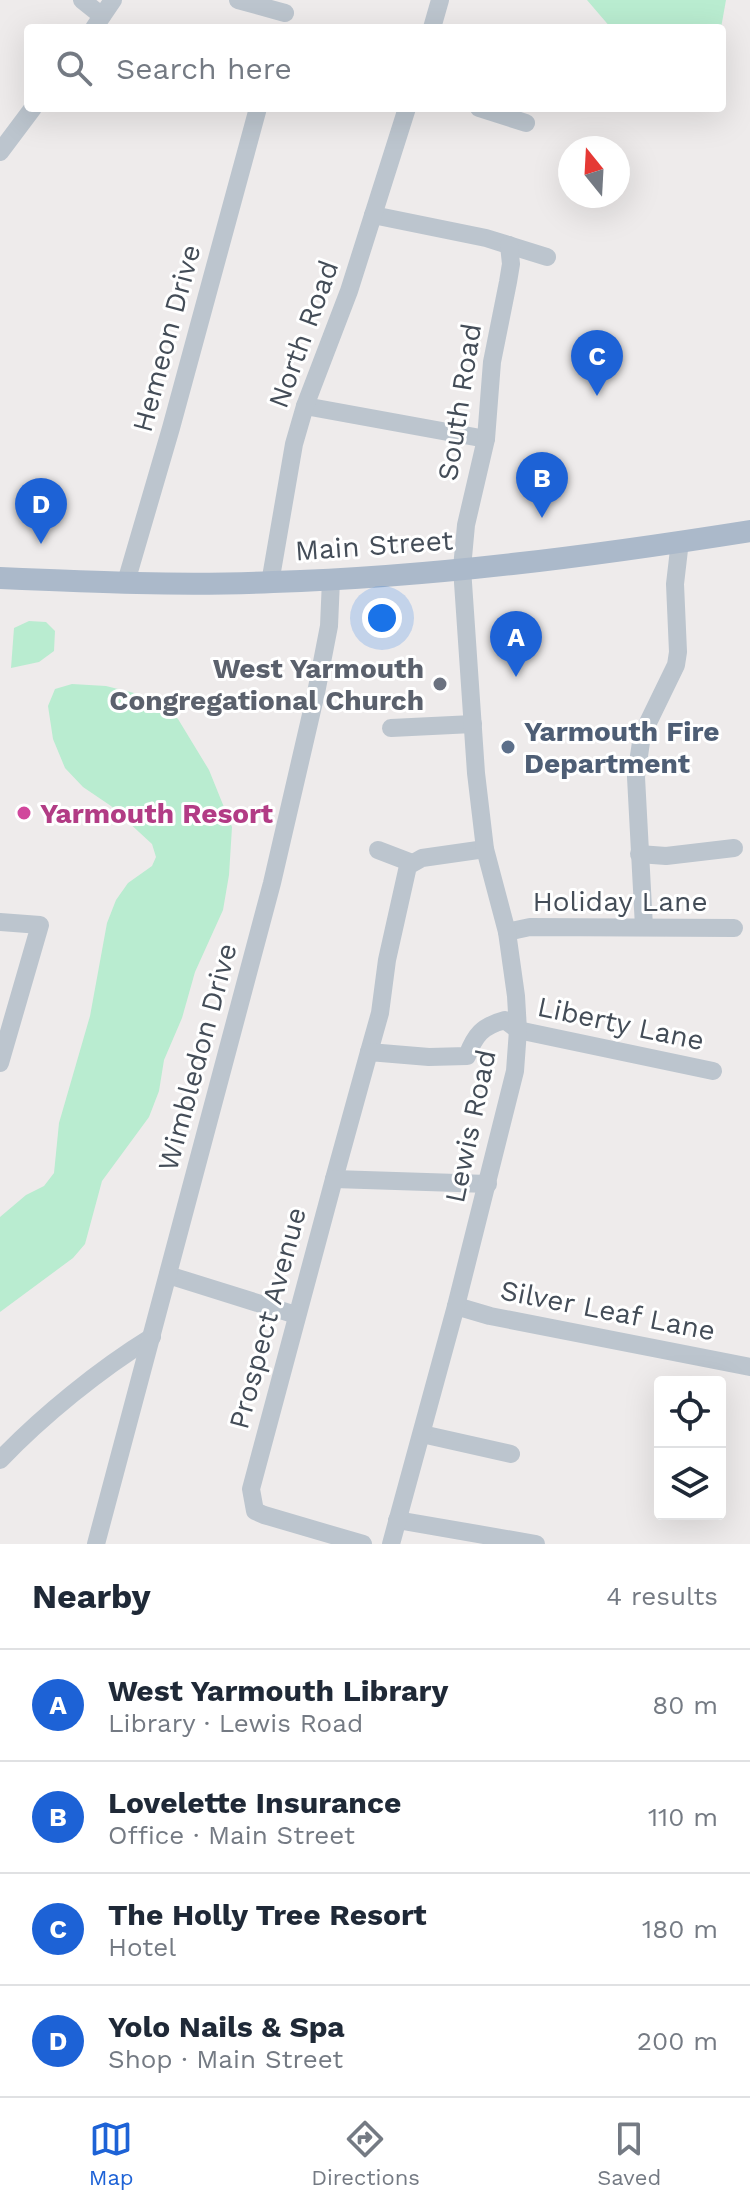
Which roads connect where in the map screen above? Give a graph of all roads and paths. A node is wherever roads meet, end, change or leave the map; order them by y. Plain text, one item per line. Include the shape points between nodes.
1 (82, 0) edge
2 (113, 0) edge
3 (238, 0) edge
4 (440, 0) edge
5 (285, 14) edge
6 (98, 22) edge
7 (433, 24) edge
8 (30, 112) edge
9 (257, 112) edge
10 (406, 112) edge
11 (492, 112) edge
12 (526, 123) dead end
13 (0, 152) edge
14 (373, 215) junction
15 (509, 245) junction
16 (547, 257) dead end
17 (305, 406) junction
18 (486, 439) junction
19 (750, 531) edge
20 (680, 541) junction
21 (462, 568) junction
22 (0, 578) edge
23 (331, 580) junction
24 (126, 582) junction
25 (270, 583) junction
26 (473, 724) junction
27 (391, 728) dead end
28 (734, 848) dead end
29 (485, 849) junction
30 (378, 850) dead end
31 (639, 854) junction
32 (412, 863) junction
33 (0, 922) edge
34 (644, 927) junction
35 (734, 928) dead end
36 (507, 932) junction
37 (518, 1030) junction
38 (369, 1052) junction
39 (0, 1063) edge
40 (713, 1071) dead end
41 (334, 1179) junction
42 (488, 1184) junction
43 (168, 1275) junction
44 (456, 1306) junction
45 (296, 1315) junction
46 (152, 1337) junction
47 (750, 1367) edge
48 (422, 1434) junction
49 (511, 1454) dead end
50 (0, 1460) edge
51 (397, 1520) junction
52 (96, 1544) edge
53 (363, 1544) edge
54 (391, 1544) edge
55 (536, 1544) edge

1 - 6 street
2 - 6 street
3 - 5 street
4 - 7 street
8 - 13 street
9 - 24 street, Hemeon Drive
10 - 14 street, North Road
11 - 12 street
14 - 15 street
14 - 17 street, North Road
15 - 16 street
15 - 18 street, South Road via 511,264 492,362
17 - 18 street
17 - 25 street, North Road
18 - 21 street, South Road
19 - 20 main road, Main Street
20 - 21 main road, Main Street
20 - 31 street via 676,665 638,750
21 - 23 main road, Main Street
21 - 26 street, Lewis Road
22 - 24 main road, Main Street
23 - 25 main road, Main Street
23 - 43 street, Wimbledon Drive via 329,626 300,767
24 - 25 main road, Main Street
26 - 27 street
26 - 29 street, Lewis Road
28 - 31 street
29 - 32 street
29 - 36 street, Lewis Road
30 - 32 street
31 - 34 street
32 - 38 street
33 - 39 street via 40,925
34 - 35 street, Holiday Lane
34 - 36 street, Holiday Lane via 530,927
36 - 37 street, Lewis Road
37 - 38 street, Liberty Lane via 505,1020 488,1024 476,1034 467,1056
37 - 40 street, Liberty Lane
37 - 42 street, Lewis Road via 515,1071
38 - 41 street
41 - 42 street, Prospect Avenue
41 - 45 street, Prospect Avenue
42 - 44 street, Lewis Road
43 - 45 street
43 - 46 street, Wimbledon Drive
44 - 47 street, Silver Leaf Lane
44 - 48 street, Lewis Road
45 - 53 street, Prospect Avenue via 258,1457 252,1502 264,1515
46 - 50 street via 41,1420
46 - 52 street, Wimbledon Drive
48 - 49 street
48 - 51 street, Lewis Road
51 - 54 street, Lewis Road
51 - 55 street

